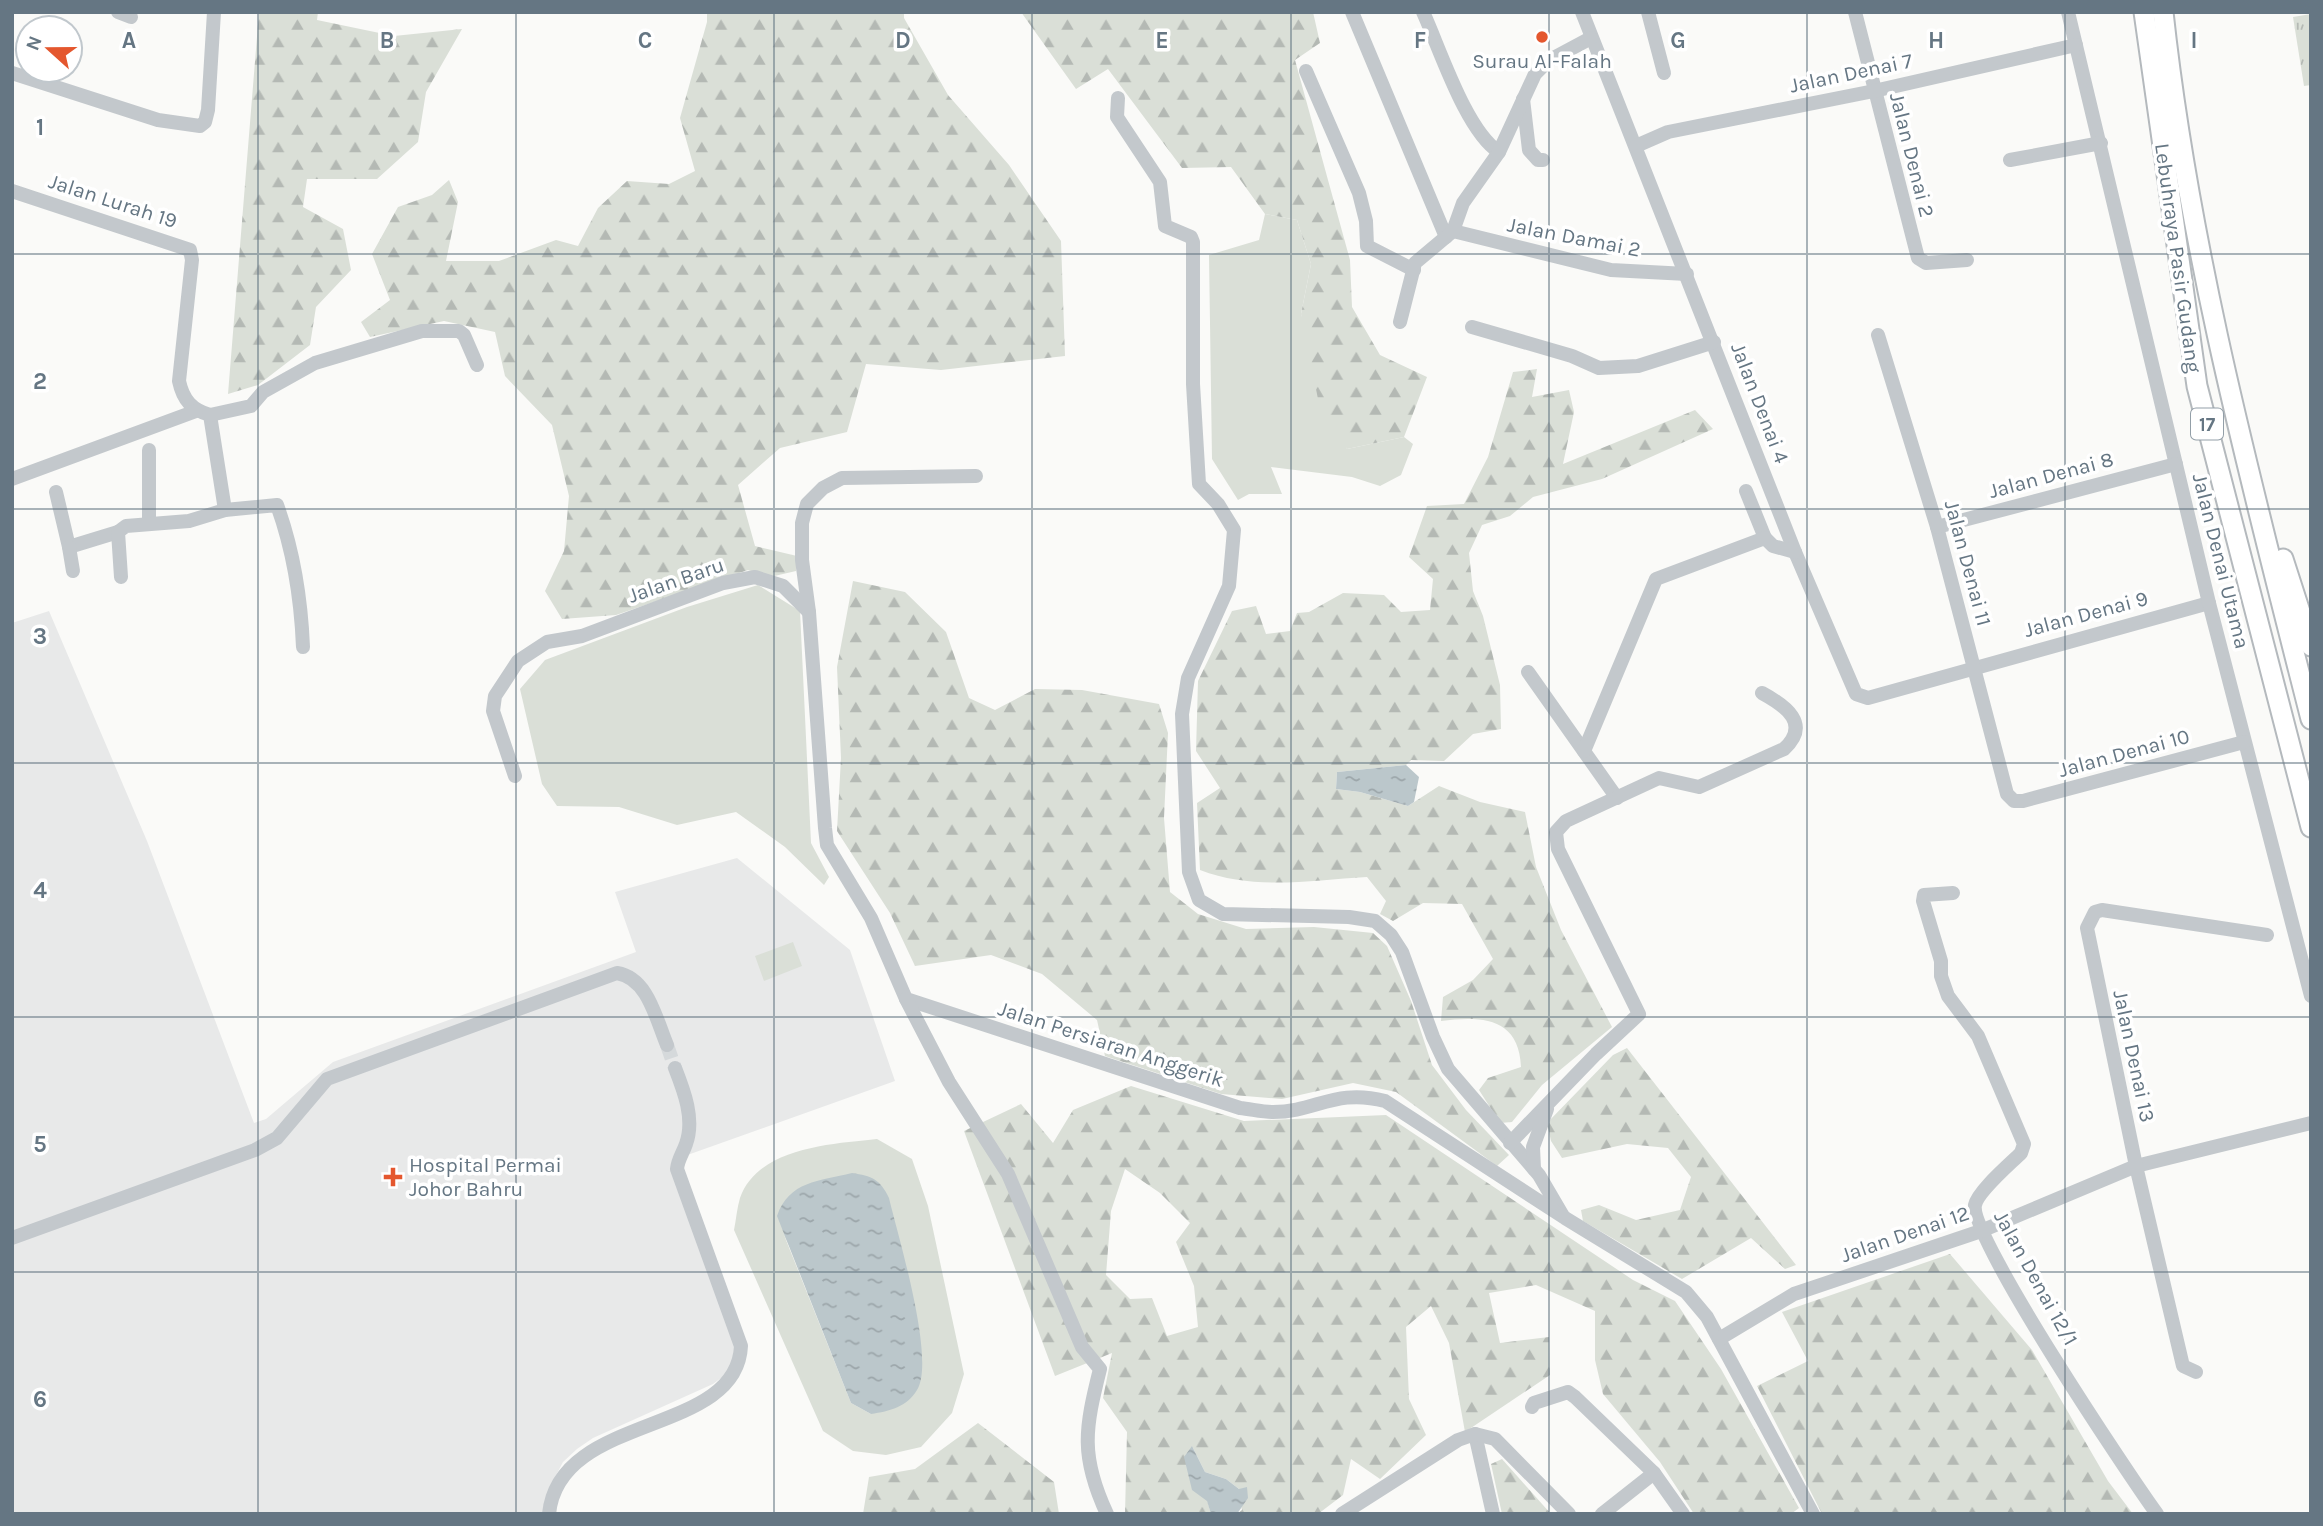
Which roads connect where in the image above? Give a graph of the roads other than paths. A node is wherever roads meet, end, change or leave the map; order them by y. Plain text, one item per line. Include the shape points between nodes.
1 (214, 12) edge
2 (1352, 12) edge
3 (1423, 12) edge
4 (1582, 12) edge
5 (1648, 12) edge
6 (1856, 12) edge
7 (2068, 12) edge
8 (2144, 12) edge
9 (2163, 12) edge
10 (1591, 38) junction
11 (2076, 45) junction
12 (1306, 71) dead end
13 (12, 73) edge
14 (1664, 73) dead end
15 (1874, 91) junction
16 (1118, 98) dead end
17 (1523, 98) junction
18 (2101, 143) junction
19 (1636, 146) junction
20 (1499, 152) junction
21 (1543, 160) dead end
22 (2010, 160) dead end
23 (12, 191) edge
24 (1450, 234) junction
25 (1967, 260) dead end
26 (1414, 270) junction
27 (1687, 274) junction
28 (1400, 322) dead end
29 (1472, 327) dead end
30 (1878, 335) dead end
31 (1714, 342) junction
32 (477, 365) dead end
33 (2226, 381) junction
34 (203, 413) junction
35 (149, 450) dead end
36 (2176, 464) junction
37 (976, 477) dead end
38 (12, 478) edge
39 (1746, 491) dead end
40 (56, 492) dead end
41 (225, 510) junction
42 (149, 523) junction
43 (1937, 527) junction
44 (118, 532) junction
45 (1765, 538) junction
46 (69, 547) junction
47 (1795, 552) junction
48 (73, 571) dead end
49 (121, 577) dead end
50 (2209, 603) junction
51 (809, 612) junction
52 (2311, 646) edge
53 (303, 647) dead end
54 (1973, 666) junction
55 (1528, 672) dead end
56 (1762, 693) dead end
57 (2311, 719) edge
58 (2244, 742) junction
59 (1584, 751) junction
60 (515, 776) dead end
61 (1618, 798) junction
62 (2014, 801) joint
63 (2311, 827) edge
64 (1953, 893) dead end
65 (2267, 935) dead end
66 (2311, 996) edge
67 (906, 999) junction
68 (667, 1045) tunnel mouth
69 (675, 1068) tunnel mouth
70 (1550, 1101) junction
71 (2311, 1123) edge
72 (1510, 1143) junction
73 (2136, 1166) junction
74 (1534, 1169) junction
75 (1565, 1219) junction
76 (1981, 1231) junction
77 (12, 1238) edge
78 (1719, 1339) junction
79 (2196, 1372) dead end
80 (1532, 1407) dead end
81 (1475, 1434) junction
82 (1654, 1472) junction
83 (1807, 1511) edge
84 (1491, 1513) edge
85 (550, 1514) edge
86 (1107, 1514) edge
87 (1342, 1514) edge
88 (1569, 1514) edge
89 (1602, 1514) edge
90 (1683, 1514) edge
91 (2157, 1514) edge

1 - 13 street via 208,110 200,126 158,120
2 - 24 street
3 - 20 street via 1479,134
4 - 10 street, Jalan Denai 4
5 - 14 street
6 - 15 street, Jalan Denai 2
7 - 11 street, Jalan Denai Utama
8 - 63 highway, Lebuhraya Pasir Gudang / 17 via 2197,386
9 - 33 highway, Lebuhraya Pasir Gudang / 17 via 2186,177
10 - 17 street via 1548,61
10 - 19 street, Jalan Denai 4
11 - 15 street, Jalan Denai 7
11 - 18 street, Jalan Denai Utama
12 - 26 street via 1359,192 1367,246
15 - 19 street, Jalan Denai 7 via 1668,132
15 - 25 street, Jalan Denai 2 via 1918,258 1926,263
16 - 72 street via 1117,117 1160,182 1165,226 1193,242 1193,384 1199,484 1234,530 1229,586 1188,678 1182,714 1189,872 1199,900 1223,914 1375,921 1402,952 1448,1069
17 - 20 street
17 - 21 street via 1530,150
18 - 22 street
18 - 36 street, Jalan Denai Utama
19 - 27 street, Jalan Denai 4
20 - 24 street via 1463,202
23 - 34 street, Jalan Lurah 19 via 190,250 179,381 184,398
24 - 26 street via 1419,258
24 - 27 street, Jalan Damai 2 via 1611,270
26 - 28 street
27 - 31 street, Jalan Denai 4
29 - 31 street via 1599,368 1638,366
30 - 43 street, Jalan Denai 11
31 - 47 street, Jalan Denai 4
32 - 34 street via 459,331 422,331 316,363 263,392 251,406
33 - 52 highway
33 - 57 highway, Lebuhraya Pasir Gudang / 17
34 - 38 street
34 - 41 street
35 - 42 street
36 - 43 street, Jalan Denai 8
36 - 50 street, Jalan Denai Utama
37 - 51 street via 842,478 823,488 807,504 802,523
39 - 45 street
40 - 46 street
41 - 42 street via 189,521
41 - 53 street via 277,505 301,603
42 - 44 street
43 - 54 street, Jalan Denai 11
44 - 46 street
44 - 49 street
45 - 47 street via 1773,546
45 - 59 street via 1656,579
46 - 48 street
47 - 54 street, Jalan Denai 4 via 1853,689 1861,698
50 - 54 street, Jalan Denai 9
50 - 58 street, Jalan Denai Utama
51 - 60 street, Jalan Baru via 783,586 755,578 723,583 582,636 547,642 518,661 495,695 493,711
51 - 67 street via 827,845 871,918
54 - 62 street, Jalan Denai 11 via 2007,794
55 - 59 street
56 - 61 street via 1782,704 1795,722 1795,739 1784,749 1706,786 1659,778
58 - 62 street, Jalan Denai 10
58 - 66 street, Jalan Denai Utama
59 - 61 street
61 - 70 street via 1566,821 1556,837 1639,1014
64 - 76 street, Jalan Denai 12/1 via 1931,893 1924,895 1923,901 1941,961 1941,976 1948,996 1978,1036 2024,1144 2021,1153 1978,1197 1975,1211
65 - 73 street, Jalan Denai 13 via 2102,910 2090,919 2091,957
67 - 75 street, Jalan Persiaran Anggerik via 1240,1108 1274,1112 1364,1095 1385,1101
67 - 86 street via 949,1082 1007,1174 1082,1348 1100,1369 1085,1437 1089,1468
68 - 77 street via 641,985 631,975 618,973 327,1079 277,1138 255,1150
69 - 85 street via 687,1100 688,1125 677,1170 741,1346 740,1363 722,1391 574,1462 554,1489
70 - 72 street
70 - 74 street via 1533,1147
71 - 73 street, Jalan Denai 12
72 - 74 street
73 - 76 street, Jalan Denai 12
73 - 79 street, Jalan Denai 13 via 2183,1366
74 - 75 street
75 - 78 street, Jalan Persiaran Anggerik via 1686,1292
76 - 78 street, Jalan Denai 12 via 1794,1294
76 - 91 street, Jalan Denai 12/1 via 2053,1354
78 - 83 street, Jalan Persiaran Anggerik
80 - 82 street via 1568,1392
81 - 84 street
81 - 87 street via 1458,1440
81 - 88 street via 1495,1439
82 - 89 street
82 - 90 street

